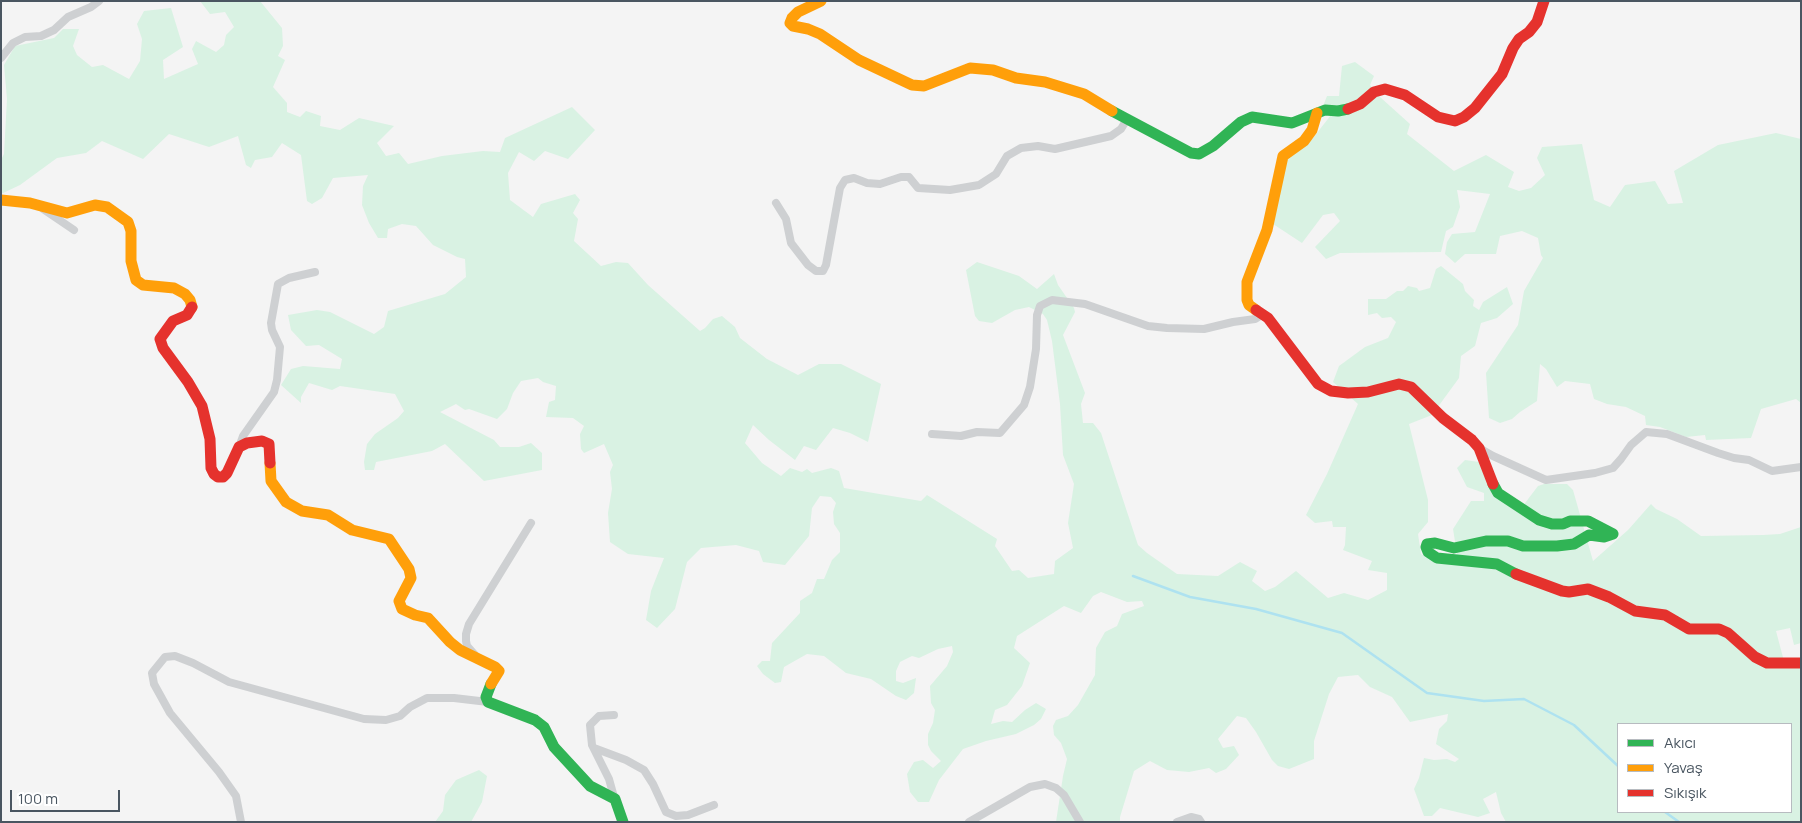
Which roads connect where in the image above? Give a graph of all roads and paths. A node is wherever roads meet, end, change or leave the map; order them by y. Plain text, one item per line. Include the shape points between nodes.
1 (99, 1) edge
2 (821, 1) edge
3 (1544, 1) edge
4 (1, 58) edge
5 (1317, 113) junction
6 (1127, 120) junction
7 (1, 200) edge
8 (776, 203) dead end
9 (35, 204) junction
10 (74, 230) dead end
11 (315, 272) dead end
12 (1264, 314) junction
13 (932, 434) dead end
14 (239, 447) junction
15 (1479, 448) junction
16 (1801, 467) edge
17 (531, 523) dead end
18 (478, 659) junction
19 (1801, 663) edge
20 (488, 702) junction
21 (614, 715) dead end
22 (594, 748) junction
23 (615, 799) junction
24 (714, 805) dead end
25 (241, 822) edge
26 (623, 822) edge
27 (969, 822) edge
28 (1080, 822) edge
29 (1177, 822) edge
30 (1202, 822) edge

1 - 4 street via 68,17 54,30 14,42
2 - 6 street via 798,12 790,23 820,34 858,60 912,85 924,86 960,71 982,68 1084,94
3 - 5 street via 1537,22 1519,39 1502,74 1464,117 1455,120 1438,117 1405,95 1385,89 1374,92 1352,108
5 - 6 street via 1292,123 1252,117 1199,154 1191,153
5 - 12 street via 1312,130 1304,141 1282,156 1267,230 1247,282 1250,306
6 - 8 street via 1111,136 1055,149 1021,148 1007,156 996,174 979,185 950,190 918,188 909,177 880,184 854,178 846,180 840,188 824,271 808,265 791,243 786,219
7 - 9 street
9 - 10 street
9 - 14 street via 67,213 95,205 107,207 128,222 136,280 143,285 174,288 190,300 192,307 187,315 173,321 160,339 162,348 202,406 214,474 223,477
11 - 14 street via 288,278 278,284 271,323 280,347 278,380 274,392 243,436
12 - 13 street via 1255,319 1204,329 1167,328 1148,326 1085,304 1052,300 1040,306 1037,315 1036,350 1024,404 1000,433
12 - 15 street via 1318,384 1331,391 1348,393 1399,384 1411,387
14 - 18 street via 262,441 269,444 271,481 286,502 302,511 328,516 352,530 389,540 410,569 411,578 399,601 402,609 428,618 450,642
15 - 16 street via 1546,480 1612,468 1646,432 1667,434 1718,453 1749,460 1772,471
15 - 19 street via 1493,485 1512,503 1539,520 1558,524 1588,521 1613,534 1604,537 1589,535 1574,544 1557,546 1486,541 1454,548 1435,543 1427,544 1428,552 1437,558 1496,564 1521,577 1562,591 1588,589 1635,612 1665,616 1690,628 1719,629 1767,663
17 - 18 street via 469,624 467,646
18 - 20 street via 499,671 488,690
20 - 23 street via 535,720 544,727 554,747 590,786
20 - 25 street via 427,698 400,716 386,720 364,719 230,682 174,656 165,656 152,673 154,684 170,713 236,796
21 - 22 street via 599,716 590,725
22 - 23 street
22 - 24 street via 644,770 666,812 676,816 688,815
23 - 26 street
27 - 28 street via 1030,787 1045,784 1064,795
29 - 30 street via 1192,816

